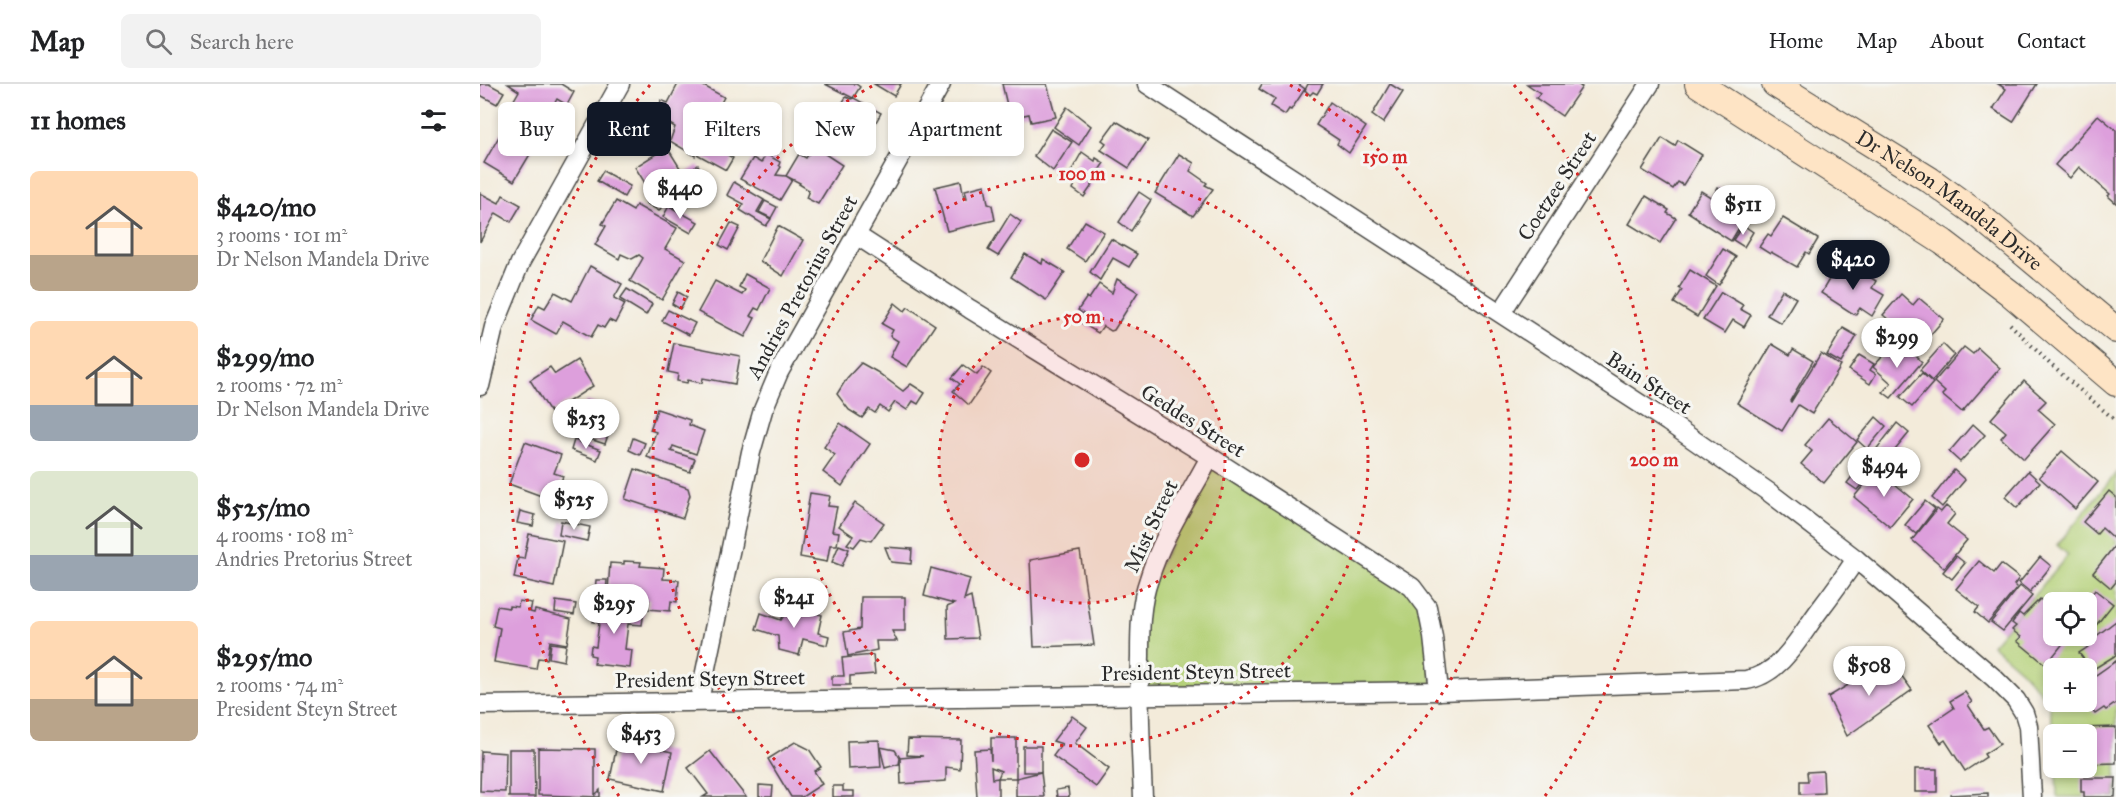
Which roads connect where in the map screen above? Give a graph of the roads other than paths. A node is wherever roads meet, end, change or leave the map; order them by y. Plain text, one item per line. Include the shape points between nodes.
1 (620, 84) edge
2 (941, 84) edge
3 (1147, 84) edge
4 (1650, 84) edge
5 (1698, 84) edge
6 (1775, 84) edge
7 (856, 235) junction
8 (1501, 313) junction
9 (2116, 330) edge
10 (2116, 383) edge
11 (480, 386) edge
12 (1210, 457) junction
13 (1857, 559) junction
14 (1439, 692) junction
15 (1138, 696) junction
16 (699, 701) junction
17 (480, 705) edge
18 (1143, 797) edge
19 (2032, 797) edge

1 - 11 street via 520,263 494,327
2 - 7 street, Andries Pretorius Street
3 - 8 street, Bain Street
4 - 8 street, Coetzee Street
5 - 10 street, Dr Nelson Mandela Drive via 1943,242
6 - 9 street, Dr Nelson Mandela Drive via 1930,180 1977,214
7 - 12 street, Geddes Street
7 - 16 street, Andries Pretorius Street via 779,372 763,410
8 - 13 street, Bain Street via 1668,422
12 - 14 street, Geddes Street via 1412,587 1427,608
12 - 15 street, Mist Street via 1148,580 1141,614
13 - 14 street, President Steyn Street via 1787,655 1754,678
13 - 19 street, Bain Street via 2016,700 2028,726
14 - 15 street, President Steyn Street
15 - 16 street, President Steyn Street
15 - 18 street, Mist Street
16 - 17 street, President Steyn Street

